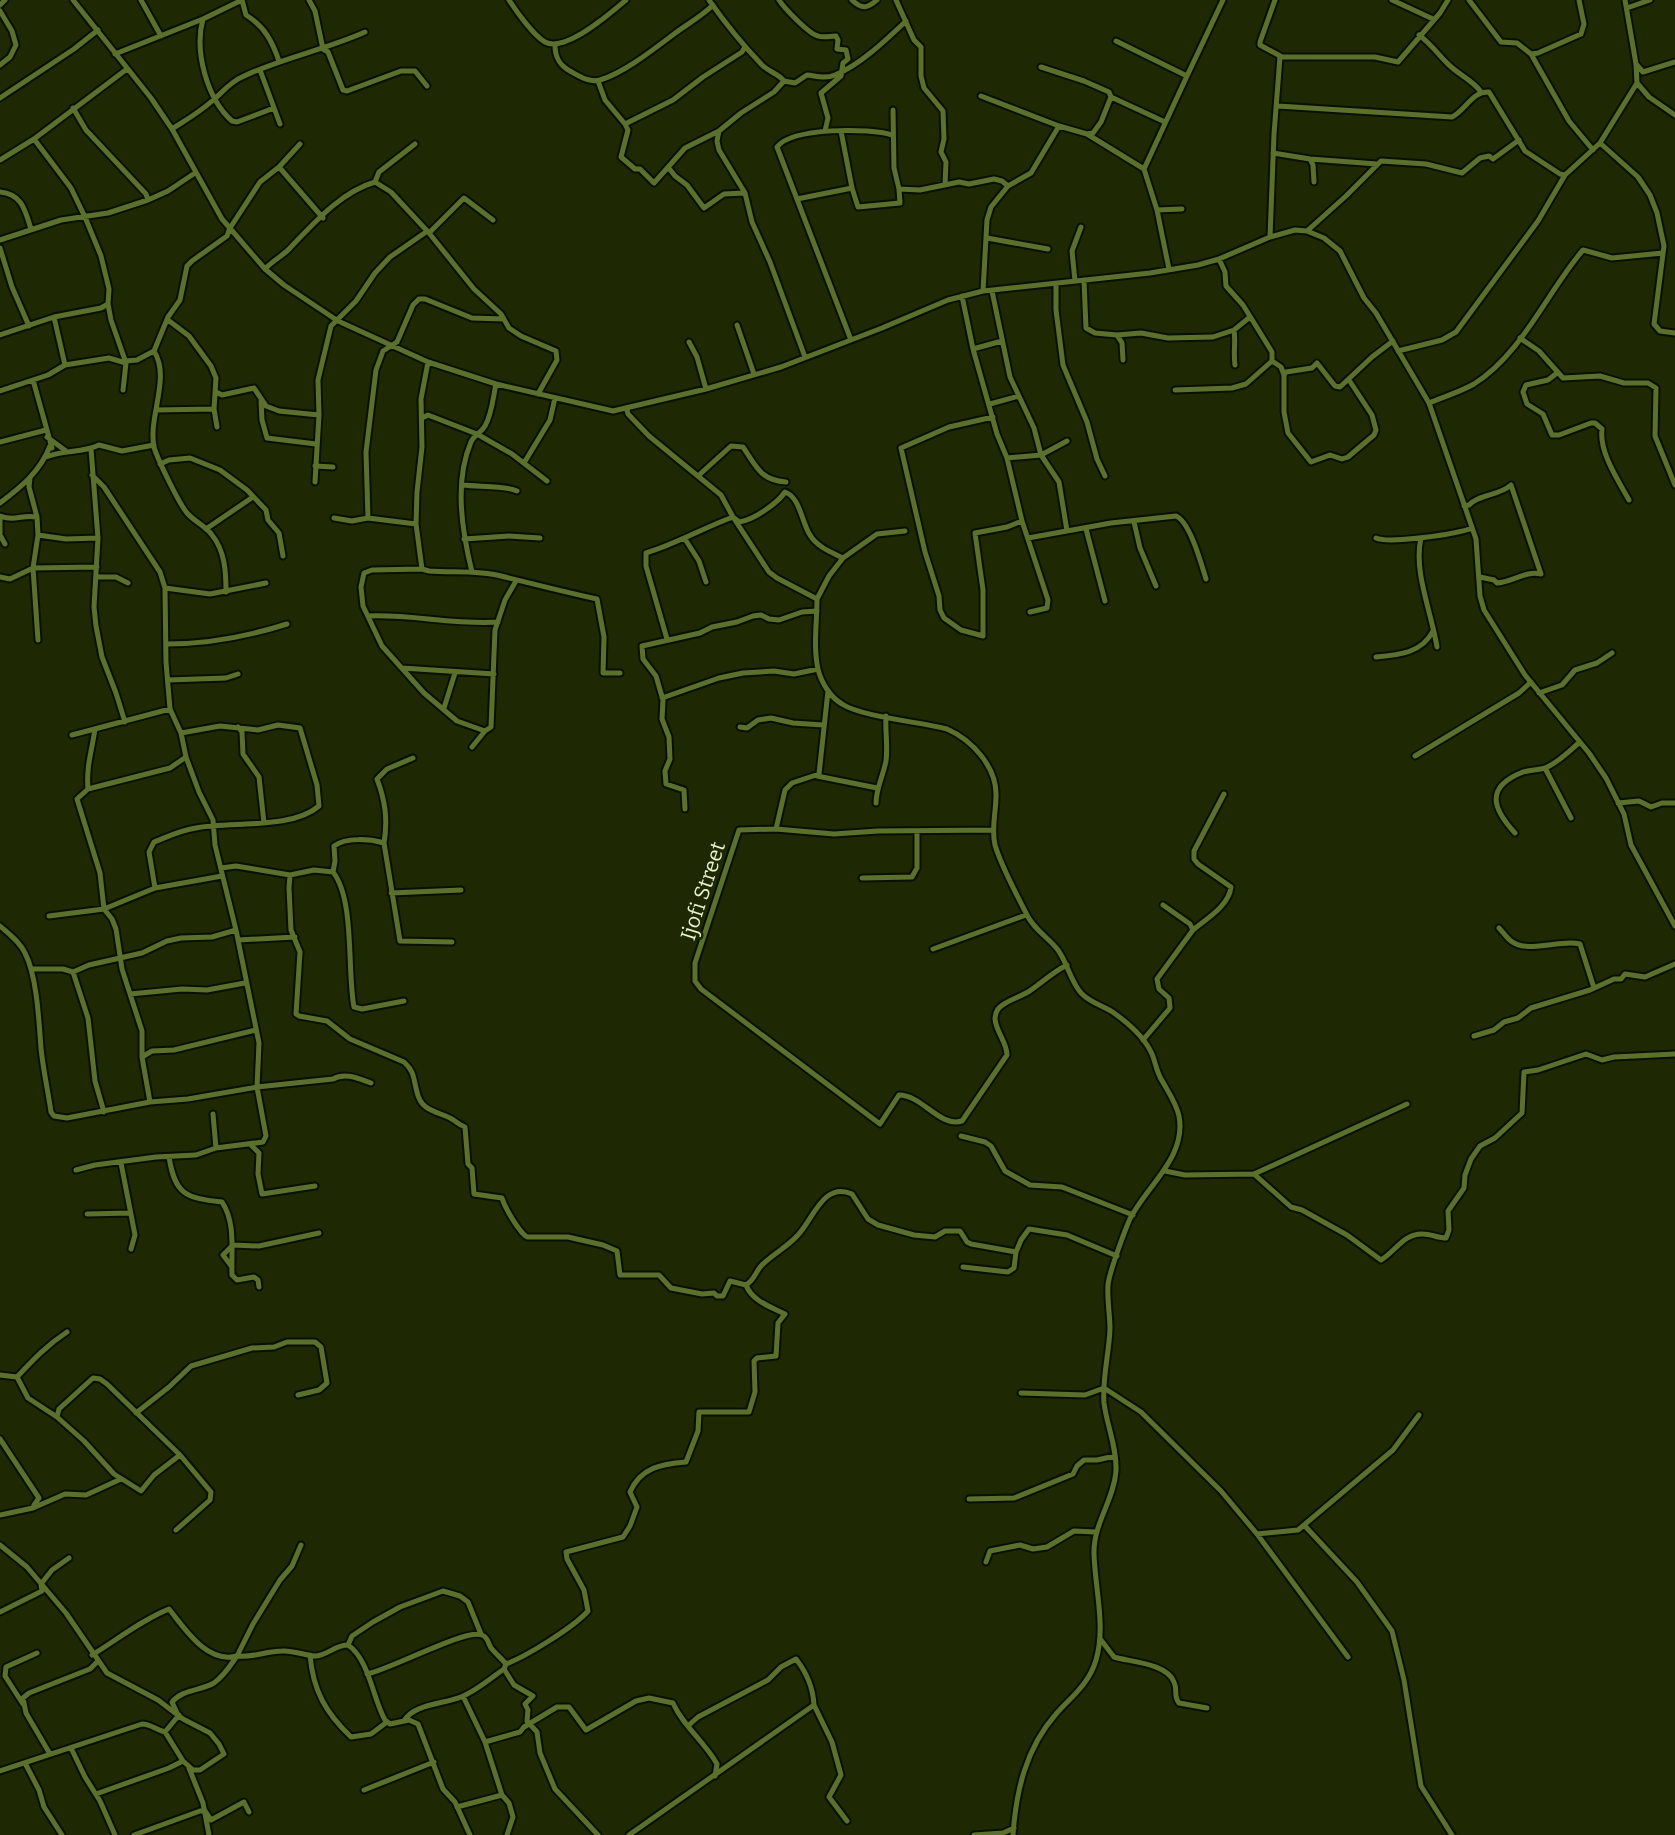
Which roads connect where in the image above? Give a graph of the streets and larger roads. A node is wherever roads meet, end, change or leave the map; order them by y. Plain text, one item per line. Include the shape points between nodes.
1 (5, 0) edge
2 (73, 0) edge
3 (141, 0) edge
4 (242, 0) edge
5 (309, 0) edge
6 (509, 0) edge
7 (625, 0) edge
8 (779, 0) edge
9 (852, 0) edge
10 (877, 0) edge
11 (896, 0) edge
12 (1223, 0) edge
13 (1275, 0) edge
14 (1392, 0) edge
15 (1448, 0) edge
16 (1469, 0) edge
17 (1578, 0) edge
18 (1625, 0) edge
19 (1650, 0) edge
20 (711, 2) edge
21 (0, 5) edge
22 (1627, 8) junction
23 (0, 10) edge
24 (203, 19) junction
25 (1433, 19) junction
26 (906, 21) junction
27 (98, 30) junction
28 (365, 33) dead end
29 (1419, 35) junction
30 (161, 36) junction
31 (1116, 41) dead end
32 (555, 45) junction
33 (745, 47) junction
34 (323, 49) junction
35 (115, 54) junction
36 (1531, 54) junction
37 (1280, 57) junction
38 (279, 61) junction
39 (1675, 62) edge
40 (1636, 64) junction
41 (0, 65) edge
42 (1041, 67) dead end
43 (127, 69) junction
44 (260, 70) junction
45 (841, 70) junction
46 (1186, 76) junction
47 (598, 81) junction
48 (784, 81) junction
49 (1637, 83) junction
50 (427, 86) dead end
51 (1481, 92) junction
52 (981, 96) dead end
53 (1111, 97) junction
54 (0, 98) edge
55 (215, 99) junction
56 (1278, 106) junction
57 (73, 108) junction
58 (274, 108) junction
59 (893, 110) dead end
60 (1675, 115) edge
61 (1165, 122) junction
62 (280, 124) dead end
63 (625, 124) junction
64 (1059, 126) junction
65 (172, 129) junction
66 (719, 131) junction
67 (825, 131) junction
68 (841, 131) junction
69 (1087, 134) junction
70 (892, 135) junction
71 (34, 139) junction
72 (1519, 140) junction
73 (1600, 143) junction
74 (300, 144) dead end
75 (415, 144) dead end
76 (1593, 149) junction
77 (1273, 153) junction
78 (1310, 159) junction
79 (0, 160) edge
80 (1377, 164) junction
81 (279, 167) junction
82 (668, 167) junction
83 (1144, 169) junction
84 (195, 173) junction
85 (1565, 174) junction
86 (375, 182) junction
87 (1314, 182) dead end
88 (945, 185) junction
89 (1009, 186) junction
90 (852, 188) junction
91 (899, 189) junction
92 (0, 192) edge
93 (745, 193) junction
94 (797, 199) junction
95 (148, 200) junction
96 (1182, 209) dead end
97 (1157, 210) junction
98 (86, 217) junction
99 (323, 218) junction
100 (493, 220) dead end
101 (1081, 227) dead end
102 (230, 228) junction
103 (31, 229) junction
104 (1307, 231) junction
105 (427, 233) junction
106 (1270, 237) junction
107 (987, 238) junction
108 (0, 240) edge
109 (0, 248) edge
110 (1048, 249) dead end
111 (1663, 253) junction
112 (1219, 259) junction
113 (265, 268) junction
114 (1169, 269) junction
115 (1084, 280) junction
116 (1075, 281) junction
117 (1056, 284) junction
118 (992, 290) junction
119 (984, 291) junction
120 (962, 296) junction
121 (108, 303) junction
122 (54, 317) junction
123 (1250, 317) junction
124 (504, 319) junction
125 (168, 320) junction
126 (338, 321) junction
127 (737, 325) dead end
128 (29, 326) junction
129 (1234, 330) junction
130 (1675, 333) edge
131 (0, 335) edge
132 (1117, 335) junction
133 (1520, 338) junction
134 (851, 340) junction
135 (1002, 341) junction
136 (1393, 341) junction
137 (689, 342) dead end
138 (393, 347) junction
139 (973, 349) junction
140 (154, 351) junction
141 (1398, 351) junction
142 (805, 357) junction
143 (1123, 360) dead end
144 (1272, 361) junction
145 (428, 362) junction
146 (126, 363) junction
147 (65, 365) junction
148 (1235, 365) dead end
149 (1558, 373) junction
150 (754, 374) junction
151 (1284, 375) junction
152 (33, 380) junction
153 (1349, 380) junction
154 (496, 384) junction
155 (706, 389) junction
156 (122, 390) dead end
157 (1175, 390) dead end
158 (0, 391) edge
159 (216, 392) junction
160 (538, 394) junction
161 (1019, 396) junction
162 (555, 398) junction
163 (261, 401) junction
164 (1429, 403) junction
165 (990, 404) junction
166 (214, 409) junction
167 (156, 410) junction
168 (626, 410) junction
169 (319, 415) junction
170 (993, 417) junction
171 (422, 418) junction
172 (217, 427) dead end
173 (46, 430) junction
174 (477, 434) junction
175 (47, 438) junction
176 (1067, 441) dead end
177 (0, 442) edge
178 (316, 444) junction
179 (154, 445) junction
180 (50, 446) junction
181 (91, 449) junction
182 (66, 451) junction
183 (56, 453) junction
184 (1041, 455) junction
185 (46, 457) junction
186 (1007, 458) junction
187 (524, 463) junction
188 (160, 464) junction
189 (315, 466) junction
190 (333, 467) dead end
191 (92, 475) junction
192 (698, 476) junction
193 (1105, 476) dead end
194 (547, 481) dead end
195 (315, 482) dead end
196 (786, 482) dead end
197 (463, 485) junction
198 (1675, 485) edge
199 (26, 486) junction
200 (517, 491) dead end
201 (253, 497) junction
202 (1629, 500) dead end
203 (0, 503) edge
204 (1464, 506) junction
205 (0, 517) edge
206 (37, 517) junction
207 (733, 517) junction
208 (334, 518) dead end
209 (368, 518) junction
210 (1022, 521) junction
211 (1134, 522) junction
212 (416, 524) junction
213 (1472, 528) junction
214 (206, 529) junction
215 (1086, 529) junction
216 (905, 531) dead end
217 (1067, 531) junction
218 (0, 534) edge
219 (38, 535) junction
220 (98, 538) junction
221 (540, 538) dead end
222 (1028, 538) junction
223 (1376, 538) dead end
224 (1421, 538) junction
225 (464, 539) junction
226 (685, 539) junction
227 (5, 544) dead end
228 (283, 555) dead end
229 (843, 558) junction
230 (96, 567) junction
231 (33, 568) junction
232 (422, 569) junction
233 (472, 572) junction
234 (96, 576) junction
235 (0, 577) edge
236 (1480, 577) junction
237 (1206, 579) dead end
238 (516, 581) junction
239 (706, 582) dead end
240 (128, 583) dead end
241 (266, 583) dead end
242 (1156, 586) dead end
243 (165, 588) junction
244 (226, 592) junction
245 (817, 599) junction
246 (1105, 601) dead end
247 (817, 611) junction
248 (1030, 612) dead end
249 (368, 616) junction
250 (498, 622) junction
251 (287, 624) dead end
252 (1433, 631) junction
253 (667, 639) junction
254 (38, 640) dead end
255 (167, 644) junction
256 (1437, 647) dead end
257 (1612, 653) dead end
258 (1376, 657) dead end
259 (402, 668) junction
260 (818, 669) junction
261 (454, 673) junction
262 (620, 673) dead end
263 (238, 674) dead end
264 (494, 674) junction
265 (168, 680) junction
266 (1531, 682) junction
267 (828, 691) junction
268 (1539, 693) junction
269 (662, 698) junction
270 (444, 708) junction
271 (170, 709) junction
272 (886, 716) junction
273 (125, 722) junction
274 (823, 725) junction
275 (238, 727) junction
276 (740, 727) dead end
277 (95, 729) junction
278 (485, 731) junction
279 (181, 733) junction
280 (72, 735) dead end
281 (1580, 742) junction
282 (472, 747) dead end
283 (1415, 756) dead end
284 (186, 757) junction
285 (413, 758) dead end
286 (1545, 768) junction
287 (817, 776) junction
288 (877, 788) junction
289 (88, 789) junction
290 (1224, 794) dead end
291 (876, 803) dead end
292 (1618, 803) junction
293 (1675, 803) edge
294 (685, 809) dead end
295 (1572, 818) dead end
296 (264, 823) junction
297 (214, 825) junction
298 (776, 829) junction
299 (993, 830) junction
300 (917, 831) junction
301 (1515, 833) dead end
302 (384, 843) junction
303 (221, 868) junction
304 (333, 872) junction
305 (290, 875) junction
306 (222, 876) junction
307 (862, 878) dead end
308 (155, 888) junction
309 (461, 890) dead end
310 (391, 893) junction
311 (1163, 905) dead end
312 (104, 909) junction
313 (1026, 915) junction
314 (49, 916) dead end
315 (0, 926) edge
316 (1675, 926) edge
317 (1499, 928) dead end
318 (236, 930) junction
319 (1193, 930) junction
320 (295, 937) junction
321 (238, 940) junction
322 (452, 942) dead end
323 (933, 949) dead end
324 (120, 959) junction
325 (1675, 964) edge
326 (1067, 965) junction
327 (32, 970) junction
328 (73, 972) junction
329 (245, 983) junction
330 (1594, 988) junction
331 (130, 994) junction
332 (404, 1001) dead end
333 (256, 1030) junction
334 (1474, 1036) dead end
335 (1143, 1040) junction
336 (1675, 1054) edge
337 (142, 1057) junction
338 (372, 1083) dead end
339 (257, 1087) junction
340 (150, 1102) junction
341 (1406, 1104) dead end
342 (104, 1112) junction
343 (213, 1114) dead end
344 (961, 1136) dead end
345 (250, 1144) junction
346 (216, 1148) junction
347 (169, 1157) junction
348 (121, 1163) junction
349 (76, 1170) dead end
350 (1165, 1171) junction
351 (1254, 1174) junction
352 (315, 1186) dead end
353 (130, 1213) junction
354 (88, 1214) dead end
355 (1133, 1215) junction
356 (319, 1233) dead end
357 (233, 1245) junction
358 (131, 1250) dead end
359 (1016, 1252) junction
360 (1117, 1256) junction
361 (232, 1267) junction
362 (963, 1267) dead end
363 (746, 1285) junction
364 (259, 1287) dead end
365 (67, 1332) dead end
366 (0, 1375) edge
367 (17, 1377) junction
368 (1104, 1388) junction
369 (1021, 1393) dead end
370 (298, 1395) dead end
371 (136, 1413) junction
372 (1419, 1415) dead end
373 (57, 1417) junction
374 (0, 1439) edge
375 (180, 1455) junction
376 (1115, 1456) junction
377 (121, 1479) junction
378 (969, 1499) dead end
379 (33, 1508) junction
380 (0, 1515) edge
381 (1304, 1525) junction
382 (176, 1530) dead end
383 (1095, 1532) junction
384 (1257, 1534) junction
385 (0, 1545) edge
386 (301, 1545) dead end
387 (69, 1558) dead end
388 (986, 1562) dead end
389 (41, 1584) junction
390 (0, 1612) edge
391 (481, 1634) junction
392 (1100, 1637) junction
393 (348, 1645) junction
394 (37, 1653) dead end
395 (92, 1655) junction
396 (310, 1655) junction
397 (237, 1656) junction
398 (1348, 1657) dead end
399 (97, 1662) junction
400 (505, 1667) junction
401 (368, 1674) junction
402 (463, 1696) junction
403 (23, 1704) junction
404 (814, 1705) junction
405 (1207, 1708) dead end
406 (179, 1716) junction
407 (404, 1721) junction
408 (387, 1722) junction
409 (529, 1724) junction
410 (689, 1725) junction
411 (164, 1732) junction
412 (485, 1741) junction
413 (71, 1748) junction
414 (50, 1754) junction
415 (185, 1761) junction
416 (434, 1762) junction
417 (25, 1763) junction
418 (1, 1768) edge
419 (715, 1776) junction
420 (364, 1790) dead end
421 (96, 1794) junction
422 (502, 1795) junction
423 (457, 1807) junction
424 (205, 1811) junction
425 (249, 1812) dead end
426 (847, 1821) dead end
427 (1013, 1832) edge
428 (62, 1835) edge
429 (115, 1835) edge
430 (134, 1835) edge
431 (209, 1835) edge
432 (470, 1835) edge
433 (507, 1835) edge
434 (598, 1835) edge
435 (629, 1835) edge
436 (974, 1835) edge
437 (1452, 1835) edge

1 - 21 street
2 - 27 street
3 - 30 street
4 - 24 street
4 - 38 street via 246,15 260,24 272,41
5 - 34 street
6 - 32 street via 533,32
7 - 32 street via 587,30
8 - 45 street via 811,33 836,36 837,49 846,50 848,59
9 - 10 street via 865,8
11 - 26 street
12 - 46 street
13 - 37 street via 1260,46
14 - 25 street
15 - 25 street
16 - 36 street via 1501,42 1517,43
17 - 36 street via 1584,24 1581,34
18 - 22 street
19 - 22 street
20 - 33 street
20 - 47 street via 701,16 655,50
22 - 40 street
23 - 41 street via 16,45
24 - 30 street
24 - 55 street via 200,50
25 - 29 street
26 - 45 street
26 - 88 street via 922,53 924,88 943,111
27 - 35 street
27 - 54 street
28 - 34 street
29 - 37 street via 1394,63 1374,57
29 - 51 street
30 - 35 street
31 - 46 street
32 - 47 street via 555,55 565,68
33 - 48 street
33 - 63 street via 674,100
34 - 38 street
34 - 50 street via 343,90 407,71 415,71
35 - 43 street
36 - 76 street via 1569,121
37 - 56 street
38 - 44 street
39 - 40 street via 1643,72
40 - 49 street
42 - 53 street via 1084,81
43 - 57 street
43 - 65 street
44 - 55 street via 241,77
44 - 58 street
45 - 48 street via 828,77 807,75 795,83
45 - 67 street via 837,81 821,93 828,118
46 - 61 street
47 - 63 street via 605,100
48 - 66 street
49 - 60 street
49 - 73 street
51 - 56 street via 1452,117
51 - 72 street via 1489,92 1495,99
52 - 64 street
53 - 61 street
53 - 69 street via 1096,130
55 - 58 street via 229,119 237,122
55 - 65 street
56 - 77 street
57 - 71 street
57 - 95 street via 86,130
58 - 62 street
59 - 70 street
61 - 83 street
63 - 82 street via 628,130 621,157 654,183
64 - 69 street
64 - 89 street via 1031,173
65 - 84 street
66 - 82 street via 685,148
66 - 93 street via 719,150
67 - 68 street
67 - 94 street via 786,140 778,147
68 - 70 street via 878,130
68 - 90 street
69 - 83 street
70 - 91 street
71 - 79 street
71 - 98 street via 71,188
72 - 80 street via 1493,159 1480,158 1462,173 1426,164
72 - 85 street via 1525,151
73 - 76 street
73 - 111 street via 1638,177 1650,195
74 - 81 street
75 - 86 street via 379,172
76 - 85 street
77 - 78 street
77 - 106 street
78 - 80 street
78 - 87 street
80 - 104 street
81 - 99 street
81 - 102 street via 260,182
82 - 93 street via 704,208 724,194
83 - 97 street
84 - 95 street
84 - 102 street
85 - 141 street via 1538,221 1455,332
86 - 99 street via 342,197
86 - 105 street via 391,192
88 - 89 street via 994,179
88 - 91 street
89 - 107 street via 991,206
90 - 91 street via 858,207 900,203
90 - 94 street
92 - 103 street via 19,198
93 - 142 street
94 - 134 street
95 - 98 street
96 - 97 street
97 - 114 street
98 - 103 street
98 - 121 street via 105,272
99 - 113 street
100 - 105 street via 464,198
101 - 116 street via 1072,251
102 - 113 street
102 - 125 street via 227,236 191,261 180,300
103 - 108 street
104 - 106 street
104 - 136 street via 1340,251
105 - 124 street
105 - 126 street via 390,257
106 - 112 street
107 - 110 street
107 - 119 street
109 - 128 street
111 - 130 street via 1654,324 1660,331
111 - 133 street via 1612,258 1583,250
112 - 114 street
112 - 123 street via 1226,286
113 - 126 street
114 - 115 street
115 - 116 street
115 - 132 street via 1086,327
116 - 117 street
117 - 118 street
117 - 193 street via 1063,365
118 - 119 street
118 - 135 street
119 - 120 street
120 - 134 street
120 - 139 street
121 - 122 street
121 - 146 street
122 - 128 street
122 - 147 street
123 - 129 street
123 - 144 street via 1272,352
124 - 138 street via 472,318 419,299
124 - 160 street via 522,336 556,351 557,360
125 - 140 street
125 - 159 street via 206,359 216,378
126 - 138 street
126 - 169 street via 331,326 318,380
127 - 150 street
128 - 131 street
129 - 132 street via 1196,338
129 - 148 street
132 - 143 street
133 - 149 street
133 - 164 street via 1473,384
134 - 142 street
135 - 139 street
135 - 161 street
136 - 141 street
136 - 153 street
137 - 155 street
138 - 145 street
138 - 209 street via 383,351 376,370 366,452
139 - 165 street
140 - 146 street
140 - 167 street via 161,365
141 - 164 street
142 - 150 street
144 - 151 street
144 - 157 street via 1247,384
145 - 154 street
145 - 171 street
146 - 147 street via 109,359
146 - 156 street
147 - 152 street
149 - 198 street via 1563,378 1600,376 1656,388 1655,436
149 - 202 street via 1526,385 1527,404 1543,414 1552,435 1591,423 1602,429 1600,437 1609,461
150 - 155 street
151 - 153 street via 1317,363 1335,386
151 - 153 street via 1288,433 1311,463 1329,455 1348,457 1374,435 1375,421
152 - 158 street
152 - 173 street
154 - 160 street
154 - 174 street via 490,418
155 - 168 street
159 - 163 street via 222,395 254,388
159 - 166 street
160 - 162 street
161 - 165 street
161 - 184 street
162 - 168 street
162 - 187 street via 550,420
163 - 169 street via 279,411
163 - 178 street via 267,438
164 - 204 street
165 - 170 street
166 - 167 street
166 - 172 street
167 - 179 street
168 - 192 street via 649,436
169 - 178 street
170 - 186 street
170 - 210 street via 949,427 901,448 940,610 961,630 983,636 983,590 975,533
171 - 174 street via 428,415
171 - 212 street
173 - 175 street
173 - 177 street
174 - 187 street
174 - 197 street via 471,439
175 - 180 street
175 - 182 street
176 - 184 street
178 - 189 street
179 - 181 street via 122,451 99,445
179 - 188 street
180 - 183 street
180 - 185 street
181 - 182 street
181 - 191 street
182 - 183 street
183 - 185 street
184 - 186 street
184 - 217 street via 1059,482
185 - 199 street
186 - 210 street
187 - 194 street
188 - 201 street via 190,458 220,470
188 - 214 street via 180,505
189 - 190 street
189 - 195 street
191 - 220 street
191 - 243 street via 160,572
192 - 196 street via 732,446 743,447 763,475
192 - 207 street via 721,495
197 - 200 street via 507,486
197 - 225 street via 460,514
199 - 203 street
199 - 206 street
201 - 214 street
201 - 228 street via 279,533
204 - 213 street
204 - 236 street via 1511,485 1541,574 1534,572 1508,583
205 - 206 street
205 - 218 street
206 - 219 street
207 - 226 street
207 - 229 street via 746,521 789,493 810,536
207 - 245 street via 769,572
208 - 209 street
209 - 212 street
210 - 222 street
211 - 215 street
211 - 237 street via 1169,515 1182,518
211 - 242 street
212 - 232 street
213 - 224 street
213 - 236 street
214 - 244 street via 223,558
215 - 217 street
215 - 246 street
216 - 229 street via 877,534
217 - 222 street
218 - 227 street
219 - 220 street via 66,540
219 - 231 street
220 - 230 street
221 - 225 street
222 - 248 street via 1049,605
223 - 224 street via 1384,542
224 - 252 street via 1424,595
225 - 233 street
226 - 239 street
226 - 253 street via 645,555
229 - 245 street
230 - 231 street
230 - 234 street
231 - 235 street via 10,579
231 - 254 street
232 - 233 street
232 - 249 street via 364,573 361,586
233 - 238 street
234 - 240 street via 117,577
234 - 273 street via 94,607 102,657
236 - 266 street via 1484,610
238 - 250 street
238 - 262 street via 597,599 604,636 603,673
241 - 244 street
243 - 244 street
243 - 255 street
245 - 247 street
247 - 253 street via 779,620 753,616
247 - 260 street
249 - 250 street
249 - 259 street via 382,646
250 - 264 street via 492,652
251 - 255 street via 222,642
252 - 256 street
252 - 258 street via 1417,648
253 - 269 street via 642,646 643,659 656,676
255 - 265 street
257 - 268 street via 1575,670 1562,685
259 - 261 street
259 - 270 street
260 - 267 street
260 - 269 street via 794,674 756,671
261 - 264 street
261 - 270 street
263 - 265 street
264 - 278 street via 491,727
265 - 271 street
266 - 268 street
266 - 283 street
267 - 272 street via 844,706
267 - 274 street
268 - 281 street
269 - 294 street via 669,737 666,784 684,790
270 - 278 street via 457,721
271 - 273 street
271 - 279 street
272 - 288 street via 886,758
272 - 299 street via 958,733 978,752 996,787
273 - 277 street
274 - 276 street via 771,718
274 - 287 street
275 - 279 street
275 - 296 street via 244,758 258,777
275 - 296 street via 300,728 315,776 318,806 308,816
277 - 280 street
277 - 289 street via 86,770
278 - 282 street
279 - 284 street
281 - 286 street
281 - 292 street
284 - 289 street via 170,768
284 - 297 street
285 - 302 street via 387,769 377,779 387,826
286 - 295 street
286 - 301 street via 1509,779 1495,796 1497,808
287 - 288 street
287 - 298 street via 792,783 785,790
288 - 291 street
289 - 312 street via 77,799 100,873
290 - 319 street via 1194,859 1231,891 1222,906
292 - 293 street via 1639,801 1651,807
292 - 316 street via 1631,845
296 - 297 street
297 - 303 street
297 - 308 street via 154,842 149,852
298 - 300 street, Ijofi Street via 834,834
298 - 326 street, Ijofi Street via 739,830 695,963 695,981 880,1124 899,1095 914,1098 946,1119 962,1121 1007,1055 996,1011
299 - 300 street, Ijofi Street
299 - 313 street via 999,856
300 - 307 street via 917,868 912,877
302 - 304 street via 341,841 334,846
302 - 310 street
303 - 305 street via 236,866
303 - 306 street
304 - 305 street
304 - 332 street via 347,918 354,1007 362,1010
305 - 320 street
306 - 308 street
306 - 318 street
308 - 312 street
309 - 310 street
310 - 322 street via 400,941
311 - 319 street
312 - 314 street
312 - 324 street via 116,929
313 - 323 street
313 - 326 street
315 - 327 street via 18,941
317 - 330 street via 1512,943 1537,947 1571,941 1580,944
318 - 321 street
318 - 324 street via 167,941
319 - 335 street via 1157,979 1159,989 1170,998 1170,1008
320 - 321 street
320 - 363 street via 300,952 296,1014 327,1021 350,1039 404,1062 415,1074 416,1092 428,1110 465,1127 474,1194 502,1198 522,1234 603,1245 617,1251 620,1275 659,1275 671,1288 723,1296 730,1281
321 - 329 street
324 - 328 street
324 - 331 street
325 - 330 street via 1644,977 1625,974
326 - 335 street via 1080,993 1112,1011
327 - 328 street
327 - 342 street via 51,1112 67,1118
328 - 342 street via 88,1018 94,1081
329 - 331 street
329 - 333 street
330 - 334 street via 1531,1008
331 - 337 street via 142,1031
333 - 337 street via 152,1051
333 - 339 street
335 - 350 street via 1178,1114 1176,1146
336 - 351 street via 1602,1060 1586,1054 1524,1072 1522,1112 1471,1159 1464,1188 1448,1211 1446,1238 1422,1233 1411,1236 1381,1260 1347,1235 1291,1207
337 - 340 street
338 - 339 street via 349,1076
339 - 340 street
339 - 345 street via 267,1136 263,1142
340 - 342 street
341 - 351 street
343 - 346 street
344 - 355 street via 991,1146 1005,1171 1030,1185 1062,1187
345 - 346 street
345 - 352 street via 259,1153 262,1194
346 - 347 street
347 - 348 street
347 - 357 street via 182,1192 222,1202
348 - 349 street
348 - 353 street
350 - 351 street
350 - 355 street
353 - 354 street
353 - 358 street via 135,1235
355 - 360 street
356 - 357 street via 260,1245
357 - 361 street
357 - 361 street via 223,1255
359 - 360 street via 1029,1229 1067,1235
359 - 362 street via 1014,1268 1008,1272
359 - 363 street via 971,1244 960,1231 945,1231 935,1237 890,1230 868,1219 852,1194 842,1191 823,1199 798,1235 764,1262
360 - 368 street via 1108,1286 1110,1327
361 - 364 street via 235,1279 254,1277
363 - 400 street via 749,1293 785,1314 778,1322 776,1356 754,1361 755,1392 749,1412 699,1412 698,1431 686,1462 664,1463 632,1486 637,1507 623,1536 566,1552 584,1590 588,1611
365 - 367 street via 42,1349
366 - 367 street
367 - 373 street via 28,1398
368 - 369 street via 1085,1395
368 - 376 street
368 - 384 street via 1141,1412 1221,1491
370 - 371 street via 327,1383 321,1348 315,1342 252,1348 191,1366
371 - 373 street via 107,1384 93,1378 59,1409
371 - 375 street
372 - 381 street via 1393,1450
373 - 377 street
374 - 379 street via 39,1498
375 - 377 street via 141,1491
375 - 382 street via 211,1492 210,1500
376 - 378 street via 1083,1460 1073,1474 1014,1498
376 - 383 street via 1113,1486
377 - 379 street via 86,1495 65,1494
379 - 380 street
381 - 384 street via 1297,1530
381 - 437 street via 1357,1582 1392,1631 1421,1786
383 - 388 street via 1074,1531 1047,1547 996,1548
383 - 392 street
384 - 398 street
385 - 389 street
386 - 397 street
387 - 389 street
389 - 390 street via 42,1591
389 - 395 street
391 - 393 street via 468,1602 443,1591 373,1622 352,1636
391 - 400 street
391 - 401 street via 454,1638
392 - 405 street via 1114,1657 1150,1664 1172,1678 1178,1703
392 - 427 street via 1092,1672 1056,1713 1034,1748 1017,1791
393 - 396 street
393 - 401 street
394 - 403 street via 6,1667 5,1676
395 - 397 street via 169,1609 198,1646 221,1656
395 - 399 street
396 - 397 street via 285,1651
396 - 408 street via 312,1679 327,1712 351,1737 371,1734
397 - 406 street via 215,1682 172,1702
399 - 403 street via 29,1693
399 - 406 street via 107,1673
400 - 402 street
400 - 409 street via 514,1685 533,1696 525,1704
401 - 408 street
402 - 407 street via 423,1708
402 - 412 street
403 - 414 street
404 - 410 street via 813,1690 796,1659
404 - 419 street
404 - 426 street via 832,1741 841,1775 829,1797
406 - 411 street
406 - 415 street via 210,1732 224,1752 223,1757 197,1771
407 - 408 street via 396,1725
407 - 416 street via 418,1724
409 - 410 street via 557,1707 569,1707 586,1730 636,1700 649,1698 673,1703
409 - 412 street via 520,1732
409 - 434 street via 537,1732 555,1789
410 - 419 street via 717,1764
411 - 413 street via 142,1724
411 - 415 street
412 - 422 street
413 - 414 street
413 - 421 street
414 - 417 street
415 - 421 street
415 - 424 street
416 - 420 street
416 - 423 street via 443,1789
417 - 418 street
417 - 428 street
419 - 435 street
421 - 429 street
422 - 423 street
422 - 433 street via 513,1817
423 - 432 street
424 - 425 street via 211,1820 244,1802
424 - 430 street
424 - 431 street
427 - 436 street

